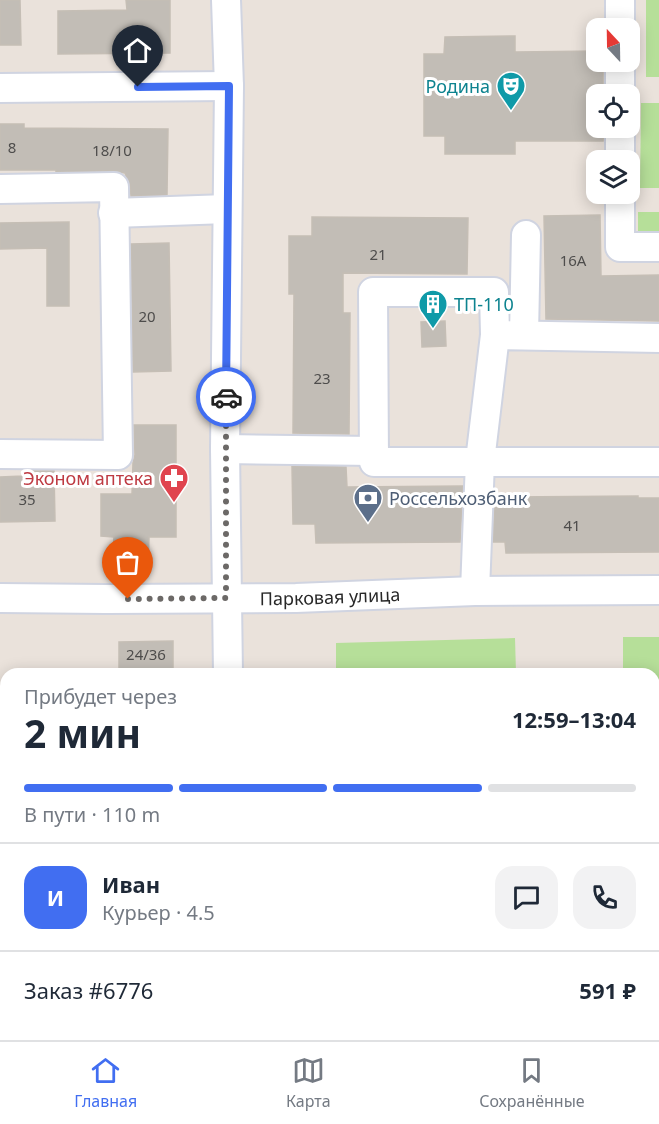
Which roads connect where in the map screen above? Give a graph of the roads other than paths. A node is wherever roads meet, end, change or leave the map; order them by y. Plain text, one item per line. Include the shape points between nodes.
1 (226, 0) edge
2 (620, 0) edge
3 (620, 18) edge
4 (229, 86) junction
5 (0, 88) edge
6 (0, 189) edge
7 (620, 204) edge
8 (227, 209) junction
9 (113, 213) junction
10 (526, 235) dead end
11 (659, 247) edge
12 (495, 335) junction
13 (524, 335) junction
14 (659, 338) edge
15 (225, 449) junction
16 (374, 452) junction
17 (0, 454) edge
18 (480, 461) junction
19 (659, 462) edge
20 (659, 590) edge
21 (475, 591) junction
22 (0, 598) edge
23 (226, 598) junction
24 (228, 668) edge

1 - 4 street
2 - 3 street
4 - 5 street
4 - 8 street
6 - 9 street via 114,187
7 - 11 street via 620,247
8 - 9 street
8 - 15 street
9 - 17 street via 118,454
10 - 13 street
12 - 13 street
12 - 16 street via 494,292 373,292
12 - 18 street
13 - 14 street
15 - 16 street
15 - 23 street
16 - 18 street via 374,462
18 - 19 street
18 - 21 street
20 - 21 street, Парковая улица
21 - 23 street, Парковая улица
22 - 23 street, Парковая улица
23 - 24 street

